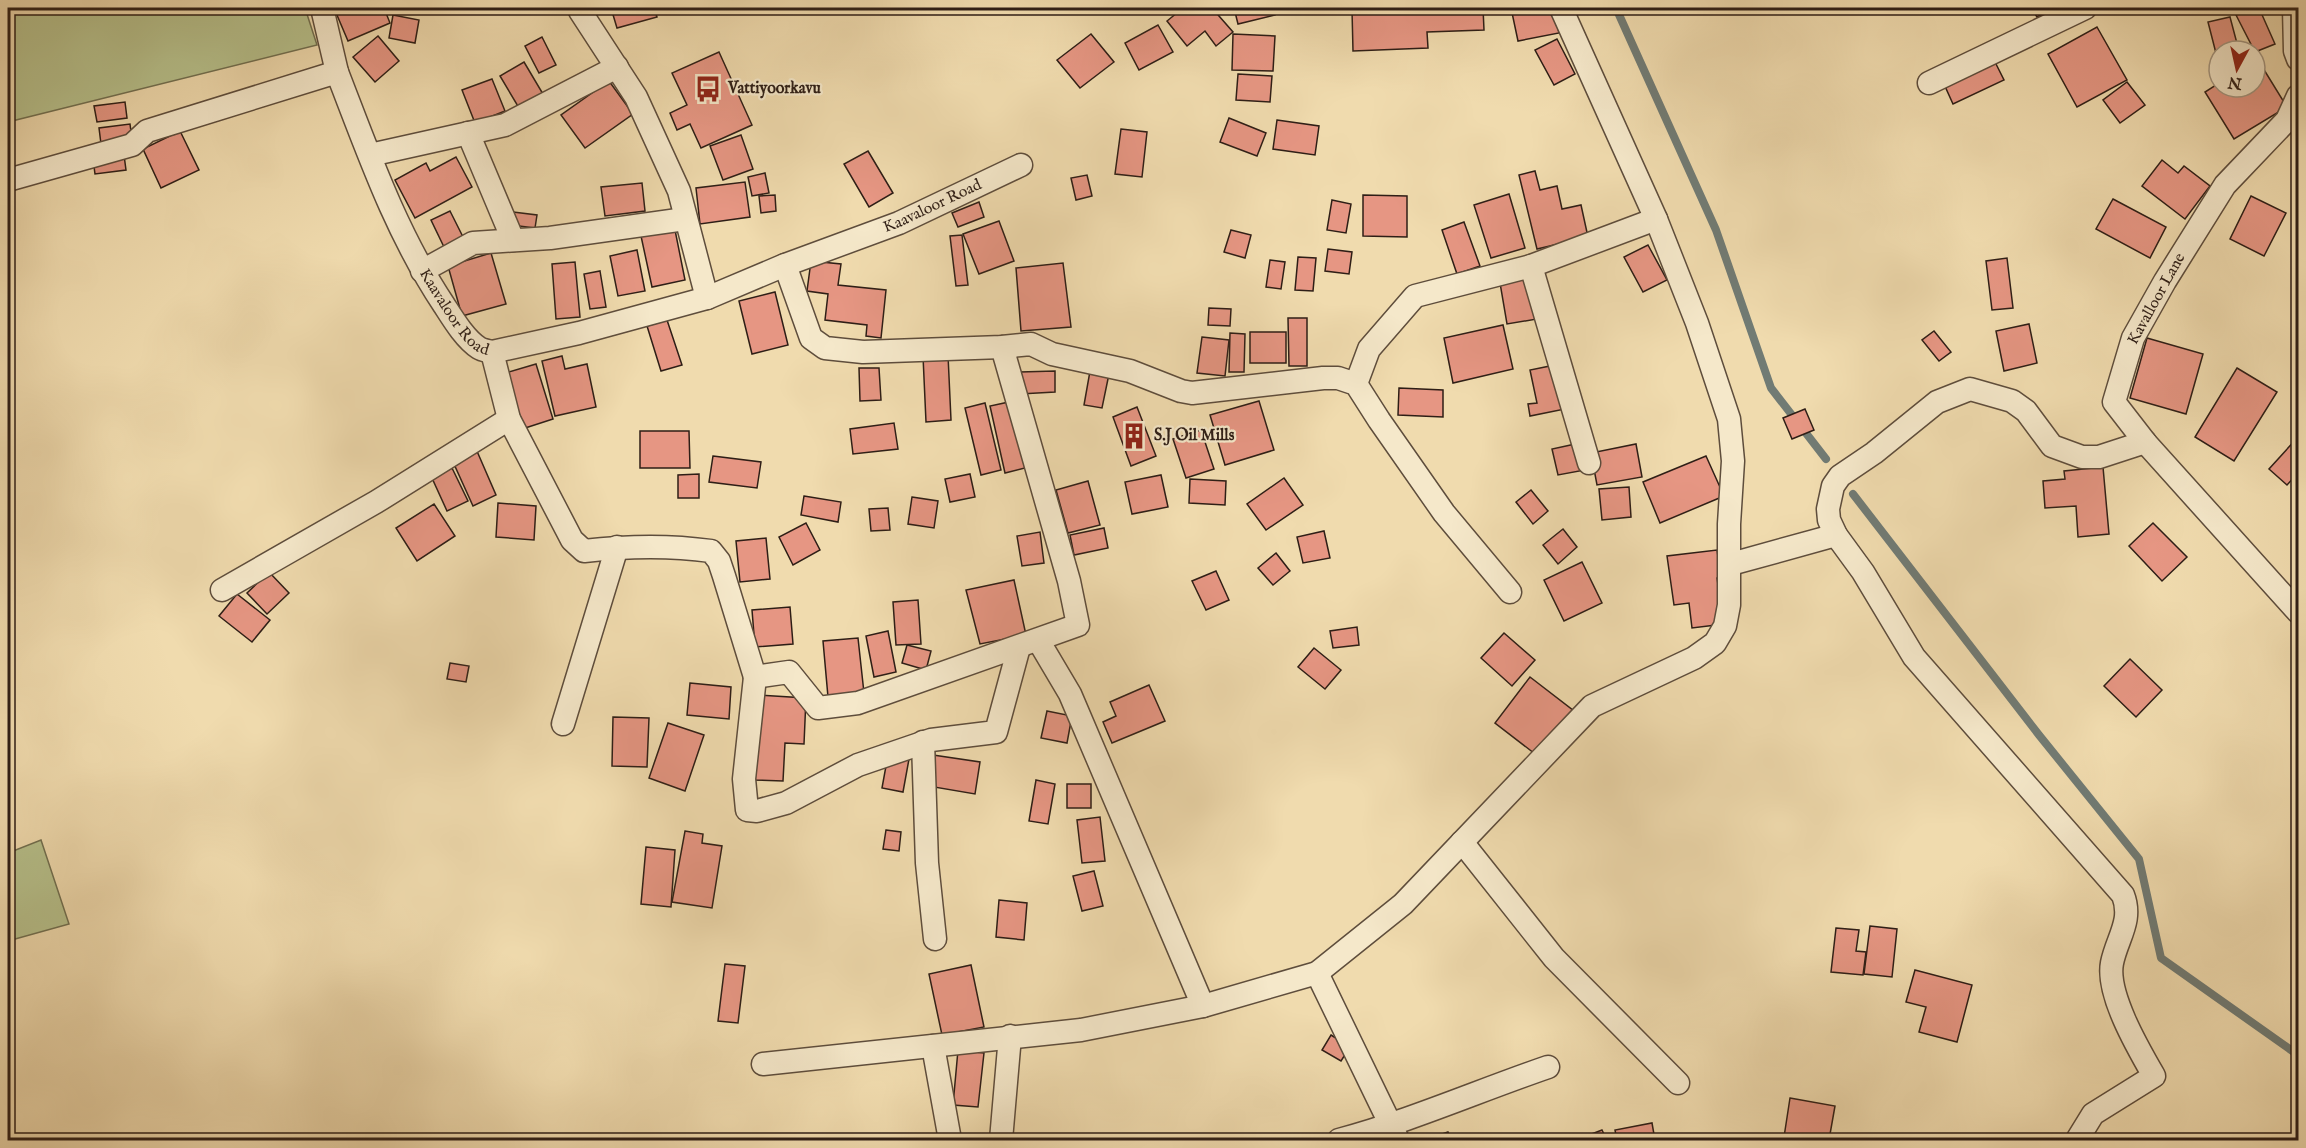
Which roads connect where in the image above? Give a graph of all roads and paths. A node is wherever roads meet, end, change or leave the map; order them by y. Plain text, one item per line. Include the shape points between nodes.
1 (322, 8) edge
2 (1561, 8) edge
3 (2085, 8) edge
4 (2294, 8) edge
5 (580, 11) dead end
6 (2298, 59) edge
7 (616, 67) junction
8 (337, 72) junction
9 (1929, 83) dead end
10 (2298, 96) edge
11 (468, 133) junction
12 (370, 155) junction
13 (1021, 165) dead end
14 (8, 180) edge
15 (685, 219) junction
16 (1656, 219) junction
17 (513, 240) junction
18 (784, 265) junction
19 (1531, 266) junction
20 (422, 271) junction
21 (707, 298) junction
22 (1002, 347) junction
23 (492, 352) junction
24 (1356, 384) junction
25 (509, 419) junction
26 (2145, 442) junction
27 (1589, 463) dead end
28 (1836, 535) junction
29 (617, 547) junction
30 (1731, 564) junction
31 (222, 590) dead end
32 (1510, 592) dead end
33 (2298, 612) edge
34 (1028, 644) junction
35 (755, 677) junction
36 (563, 724) dead end
37 (923, 742) junction
38 (1462, 842) junction
39 (935, 939) dead end
40 (1317, 973) junction
41 (1203, 1006) junction
42 (1010, 1036) junction
43 (933, 1046) junction
44 (763, 1064) dead end
45 (1548, 1067) dead end
46 (1678, 1083) dead end
47 (1395, 1133) edge
48 (950, 1140) edge
49 (1001, 1140) edge
50 (1339, 1140) edge
51 (2077, 1140) edge

1 - 8 street, Kaavaloor Road
2 - 16 street
3 - 9 street
4 - 6 street
5 - 7 street
7 - 11 street via 506,125
7 - 15 street via 636,97 679,191
8 - 12 street, Kaavaloor Road
8 - 14 street via 147,130 132,145
10 - 26 street, Kavalloor Lane via 2287,120 2225,185 2133,338 2114,402
11 - 12 street
11 - 17 street
12 - 20 street, Kaavaloor Road via 392,212
13 - 18 street, Kaavaloor Road via 899,223
15 - 17 street
15 - 21 street
16 - 19 street
16 - 30 street via 1729,419 1733,461
17 - 20 street via 473,243
18 - 21 street, Kaavaloor Road
18 - 22 street via 811,338 825,348 862,352
19 - 24 street via 1415,296 1369,349
19 - 27 street
20 - 23 street, Kaavaloor Road via 466,334 479,349
21 - 23 street, Kaavaloor Road
22 - 24 street via 1031,344 1052,354 1111,365 1192,393 1323,378
22 - 34 street via 1078,625
23 - 25 street
24 - 32 street via 1444,513
25 - 29 street via 572,540 584,551
25 - 31 street via 376,502
26 - 28 street via 2100,457 2082,457 2052,446 2026,411 2012,401 1970,389 1936,402 1840,476 1833,486 1828,509
26 - 33 street, Kavalloor Lane
28 - 30 street
28 - 51 street via 1914,657 2123,895 2127,918 2112,963 2112,977 2133,1041 2154,1076 2093,1114
29 - 35 street via 711,551 719,561
29 - 36 street
30 - 38 street via 1725,626 1715,643 1694,658 1592,706
34 - 35 street via 858,703 818,708 789,672
34 - 37 street via 996,732
34 - 41 street via 1070,694
35 - 37 street via 744,779 747,810 757,812 786,803 858,765
37 - 39 street via 927,863
38 - 40 street via 1403,904
38 - 46 street via 1554,958
40 - 41 street
40 - 47 street
41 - 42 street via 1081,1030
42 - 43 street
42 - 49 street
43 - 44 street
43 - 48 street
45 - 47 street via 1464,1096
47 - 50 street

